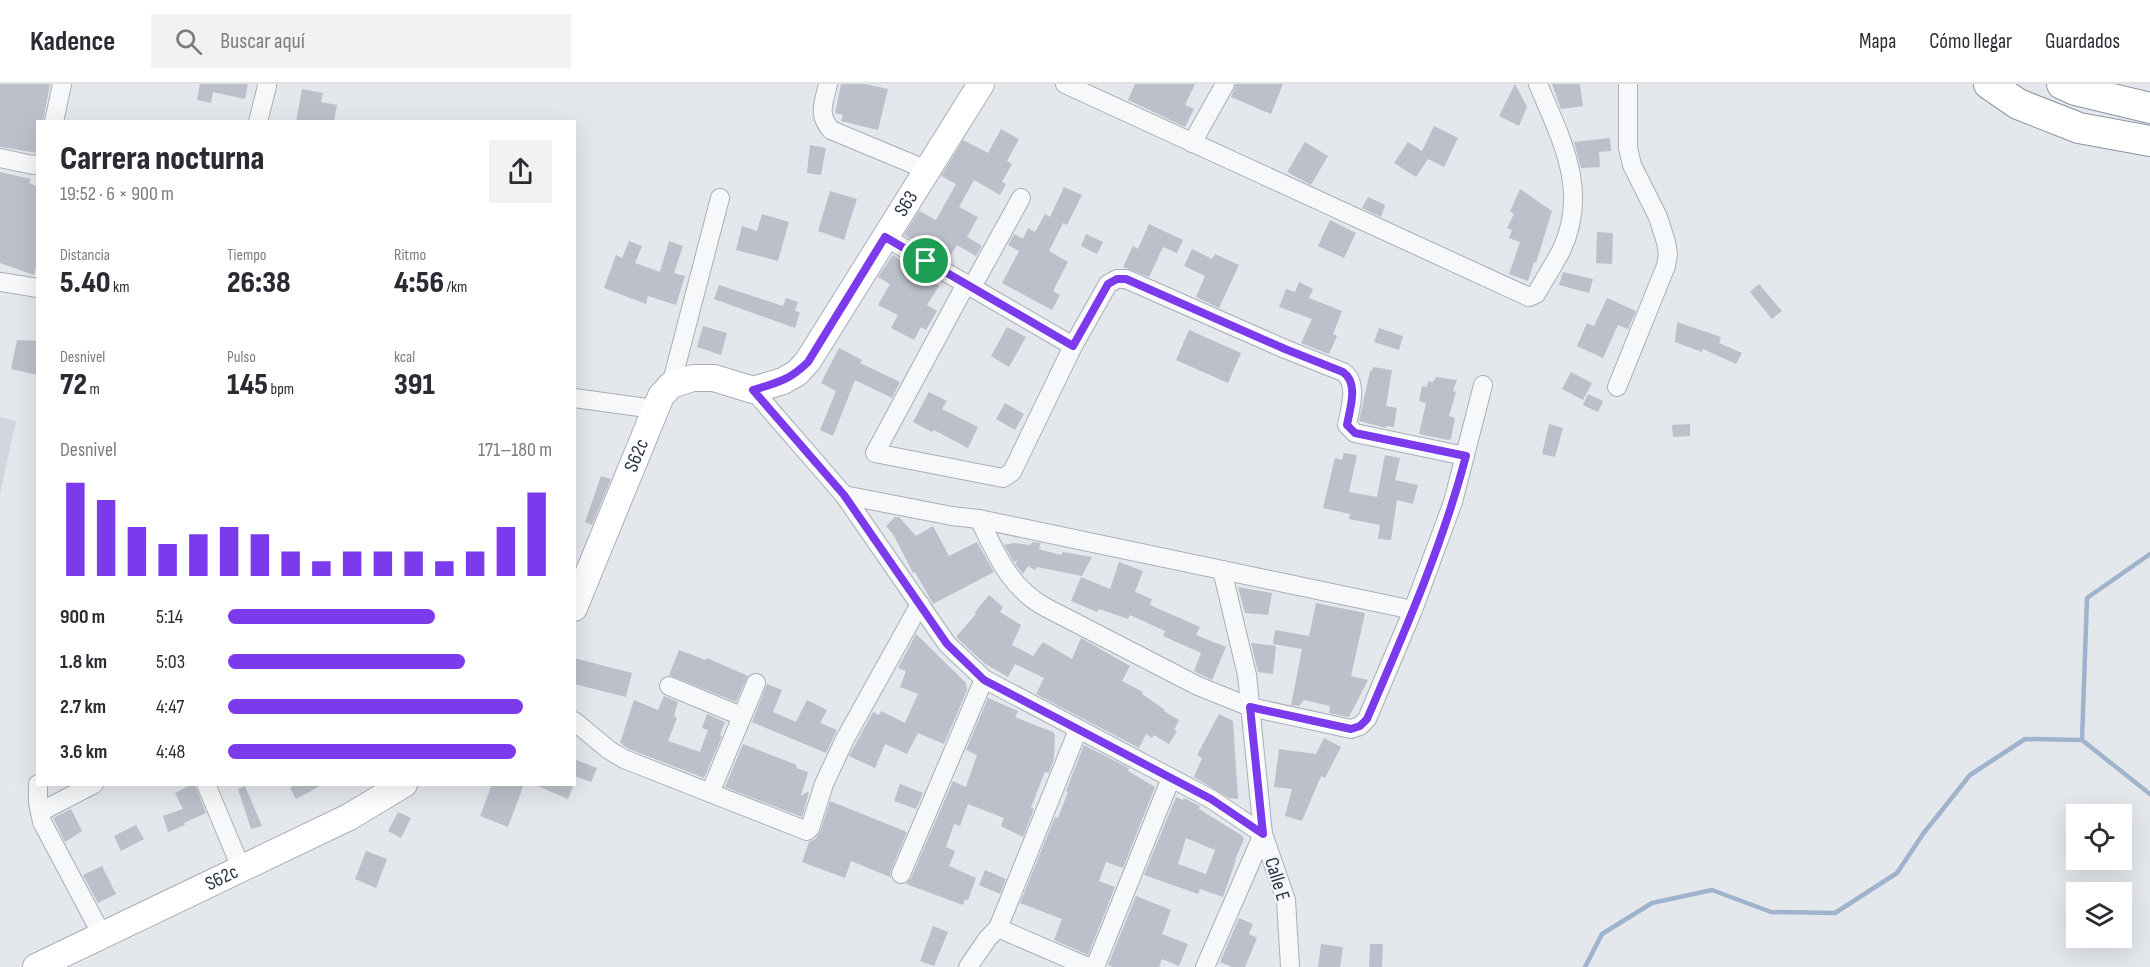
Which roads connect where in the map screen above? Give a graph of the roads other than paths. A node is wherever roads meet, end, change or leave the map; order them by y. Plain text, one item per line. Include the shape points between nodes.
1 (62, 84) edge
2 (828, 84) edge
3 (981, 84) edge
4 (1065, 84) edge
5 (1225, 84) edge
6 (1538, 84) edge
7 (1628, 84) edge
8 (1989, 84) edge
9 (2062, 84) edge
10 (267, 86) dead end
11 (2150, 108) edge
12 (54, 120) edge
13 (258, 120) edge
14 (2150, 141) edge
15 (1192, 143) junction
16 (0, 158) edge
17 (36, 164) edge
18 (927, 170) junction
19 (720, 198) dead end
20 (1021, 198) dead end
21 (885, 237) junction
22 (0, 282) edge
23 (969, 286) junction
24 (36, 288) edge
25 (1073, 346) junction
26 (671, 384) junction
27 (1483, 385) dead end
28 (1617, 387) dead end
29 (753, 390) junction
30 (576, 398) edge
31 (654, 409) junction
32 (1466, 456) junction
33 (844, 495) junction
34 (979, 519) junction
35 (1222, 570) junction
36 (576, 603) edge
37 (920, 604) junction
38 (1413, 610) junction
39 (984, 680) junction
40 (756, 683) dead end
41 (669, 686) dead end
42 (1250, 707) junction
43 (741, 716) junction
44 (576, 723) edge
45 (1078, 730) junction
46 (1172, 778) junction
47 (39, 786) edge
48 (90, 786) edge
49 (207, 786) edge
50 (401, 786) edge
51 (710, 793) junction
52 (40, 812) junction
53 (1263, 834) junction
54 (241, 868) junction
55 (901, 874) dead end
56 (998, 928) junction
57 (102, 935) junction
58 (1065, 963) edge
59 (36, 967) edge
60 (968, 967) edge
61 (1088, 967) edge
62 (1095, 967) edge
63 (1205, 967) edge
64 (1290, 967) edge

1 - 12 street
2 - 18 street via 822,111 831,130
3 - 18 main road, S63
4 - 15 street
5 - 15 street
6 - 15 street via 1572,170 1574,195 1562,249 1533,297
7 - 28 street via 1628,148 1632,165 1658,217 1668,254
8 - 14 highway via 2018,104 2079,128
9 - 11 highway
10 - 13 street
16 - 17 street
18 - 21 main road, S63
19 - 26 street
20 - 23 street
21 - 23 street
21 - 29 main road, S63 via 808,362 783,381
22 - 24 street
23 - 25 street
23 - 25 street via 875,453 1008,476
25 - 32 street via 1108,284 1126,279 1343,372 1351,379 1347,425 1355,433
26 - 29 main road via 714,378
26 - 31 main road, S62c
27 - 32 street
29 - 33 street, Calle E
30 - 31 street
31 - 36 main road, S62c
32 - 38 street via 1454,502
33 - 34 street
33 - 37 street, Calle E
34 - 35 street
34 - 42 street via 1004,569 1029,598 1198,686
35 - 38 street
35 - 42 street via 1247,675
37 - 39 street, Calle E via 947,644
37 - 51 street via 845,739 807,831
38 - 42 street via 1367,719 1360,726 1351,729
39 - 45 street, Calle E
39 - 55 street
40 - 43 street
41 - 43 street
42 - 53 street
43 - 51 street
44 - 51 street via 624,759
45 - 46 street, Calle E
45 - 56 street
46 - 53 street, Calle E
46 - 62 street
47 - 52 street
48 - 52 street
49 - 54 street
50 - 54 main road, S62c via 349,817
52 - 57 street
53 - 63 street
53 - 64 street, Calle E via 1286,900
54 - 57 main road, S62c
56 - 58 street
56 - 60 street
57 - 59 main road, S62c
58 - 61 street

